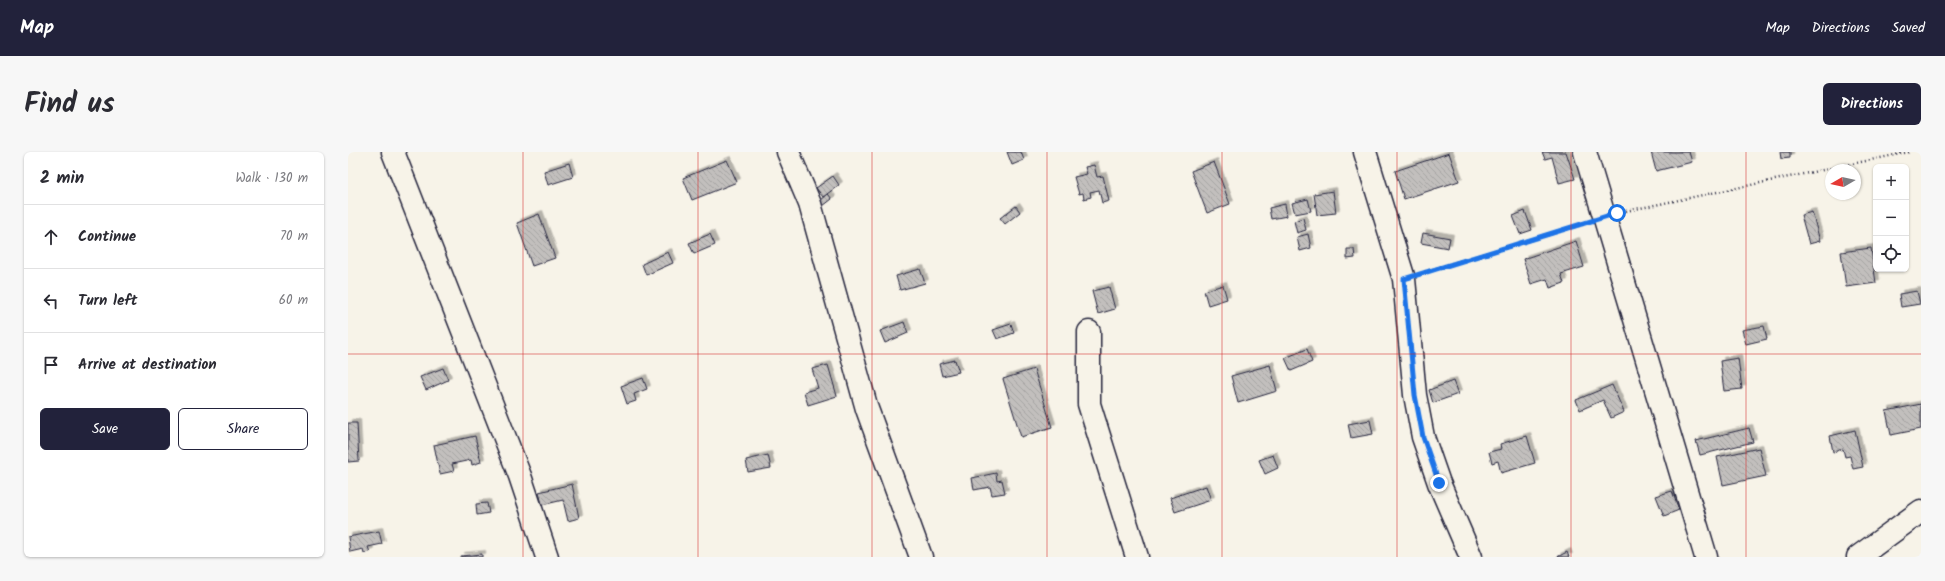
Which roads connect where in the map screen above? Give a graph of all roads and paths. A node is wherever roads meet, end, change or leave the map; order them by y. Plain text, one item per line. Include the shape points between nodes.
1 (393, 152) edge
2 (788, 152) edge
3 (1365, 152) edge
4 (1585, 152) edge
5 (1909, 152) edge
6 (1605, 217) junction
7 (1404, 279) junction
8 (1089, 332) dead end
9 (1921, 511) edge
10 (547, 557) edge
11 (921, 557) edge
12 (1137, 557) edge
13 (1471, 557) edge
14 (1706, 557) edge
15 (1858, 557) edge

1 - 10 street via 520,476
2 - 11 street via 810,204 867,409
3 - 7 street
4 - 6 street
5 - 6 path
6 - 7 path
6 - 14 street
7 - 13 street via 1415,395 1423,437 1439,483
8 - 12 street via 1089,404
9 - 15 street

